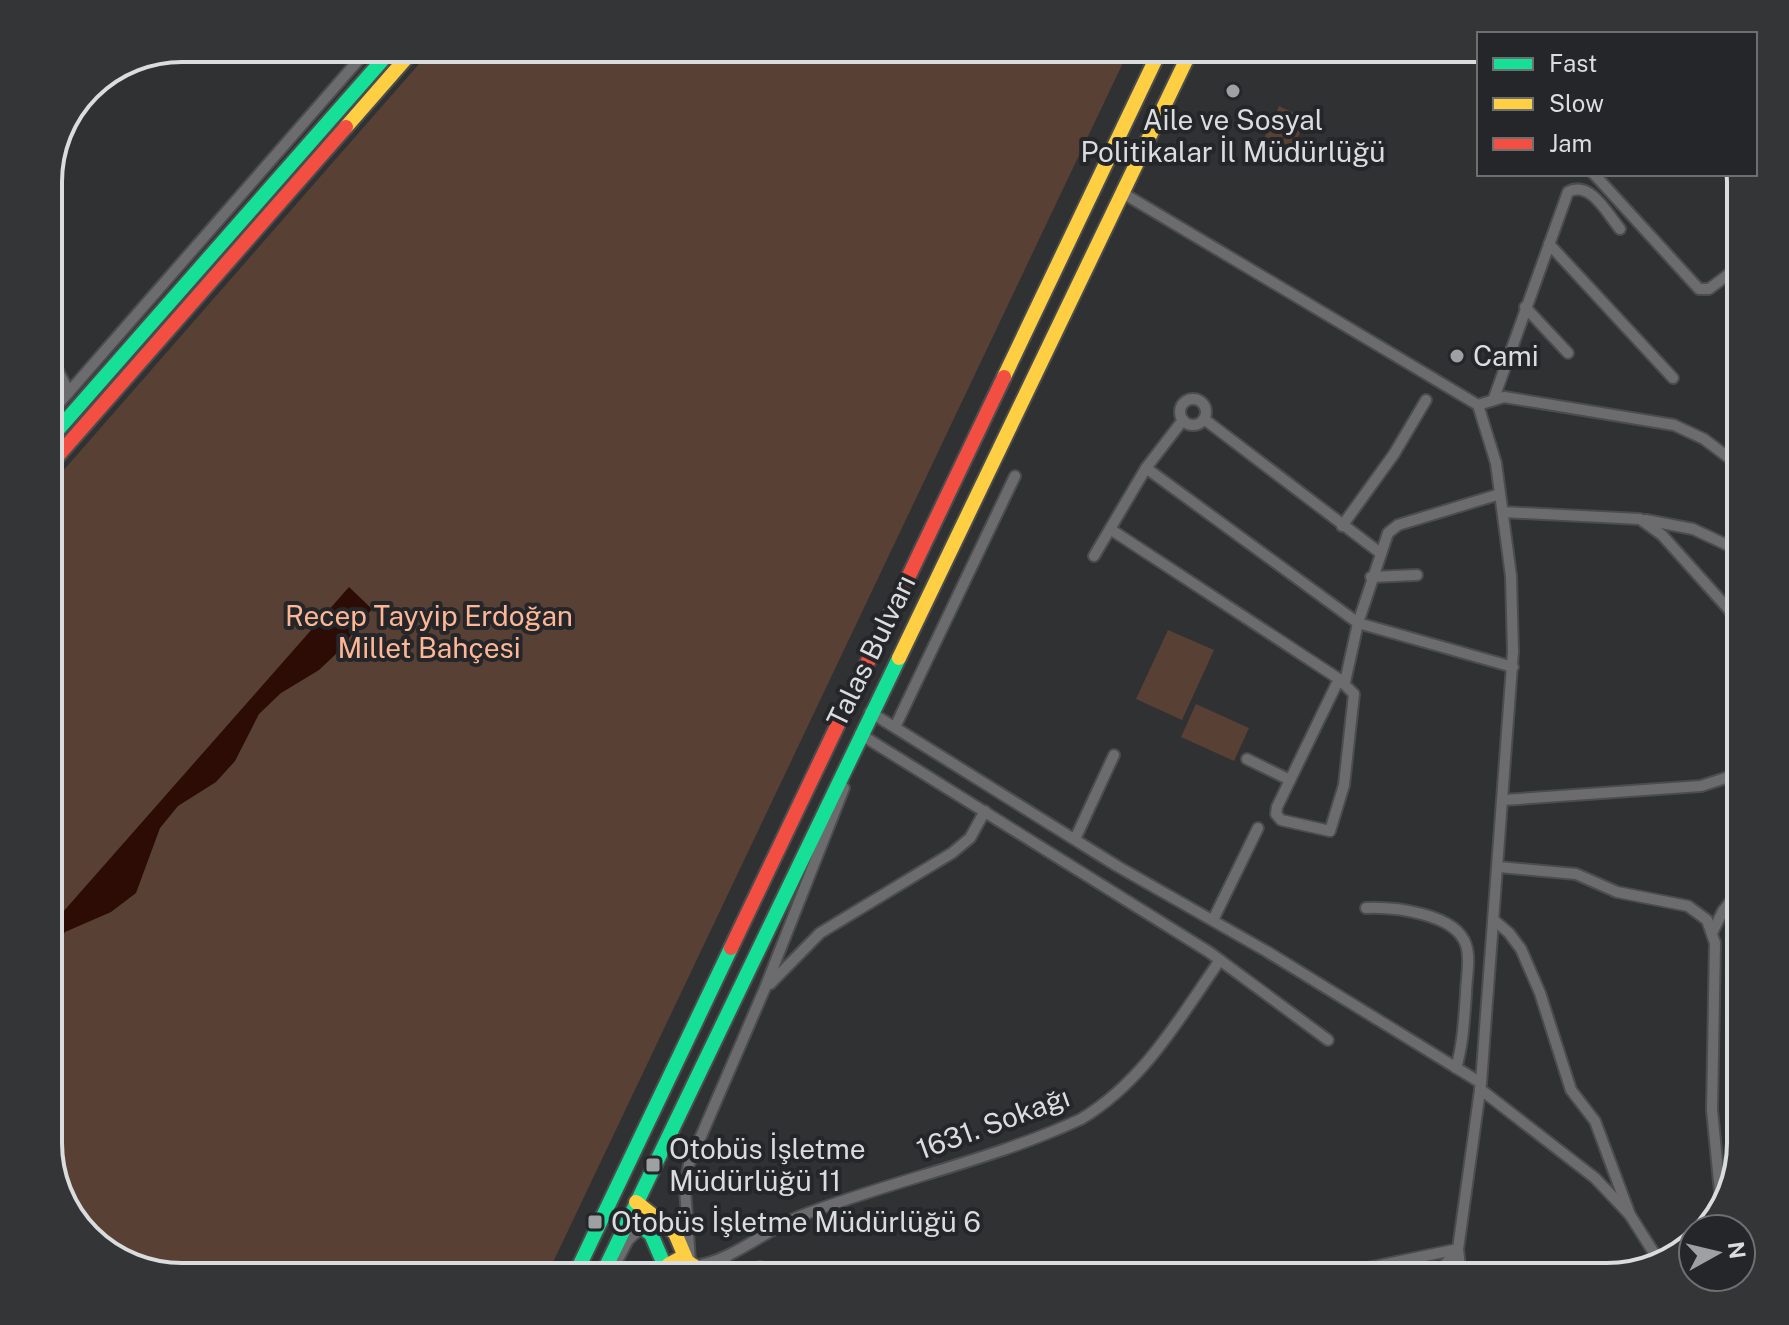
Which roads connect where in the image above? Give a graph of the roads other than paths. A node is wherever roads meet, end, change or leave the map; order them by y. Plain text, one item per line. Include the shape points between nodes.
1 (357, 62) edge
2 (381, 62) edge
3 (403, 62) edge
4 (1142, 62) edge
5 (1154, 62) edge
6 (1185, 62) edge
7 (1596, 176) edge
8 (1121, 192) junction
9 (1620, 229) dead end
10 (1549, 244) junction
11 (1727, 276) edge
12 (1525, 307) junction
13 (1568, 353) dead end
14 (1673, 378) dead end
15 (62, 379) edge
16 (69, 392) junction
17 (1494, 398) junction
18 (62, 400) edge
19 (1426, 400) dead end
20 (1478, 405) junction
21 (1204, 419) junction
22 (1183, 420) junction
23 (62, 425) edge
24 (62, 451) edge
25 (1727, 455) edge
26 (1146, 468) junction
27 (1015, 476) dead end
28 (1500, 494) junction
29 (1503, 512) junction
30 (1640, 519) junction
31 (1342, 526) junction
32 (1110, 529) junction
33 (1727, 545) edge
34 (1379, 552) junction
35 (1094, 556) dead end
36 (1417, 575) dead end
37 (1371, 577) junction
38 (1727, 607) edge
39 (1358, 623) junction
40 (1513, 667) junction
41 (1342, 680) junction
42 (870, 712) junction
43 (895, 727) junction
44 (861, 733) junction
45 (1114, 755) dead end
46 (1247, 759) dead end
47 (1727, 778) edge
48 (1290, 780) junction
49 (1504, 800) junction
50 (985, 811) junction
51 (1258, 828) dead end
52 (1075, 839) junction
53 (1499, 867) junction
54 (1727, 906) edge
55 (1366, 908) dead end
56 (1213, 920) junction
57 (1495, 921) junction
58 (1713, 931) junction
59 (1220, 960) junction
60 (765, 988) junction
61 (1328, 1040) dead end
62 (1456, 1068) junction
63 (1480, 1086) junction
64 (1719, 1186) edge
65 (636, 1202) junction
66 (687, 1213) junction
67 (1630, 1215) junction
68 (628, 1217) junction
69 (643, 1226) junction
70 (670, 1227) junction
71 (1458, 1249) junction
72 (1654, 1253) edge
73 (727, 1256) junction
74 (570, 1263) edge
75 (581, 1263) edge
76 (607, 1263) edge
77 (616, 1263) edge
78 (662, 1263) edge
79 (690, 1263) edge
80 (691, 1263) edge
81 (702, 1263) edge
82 (724, 1263) edge
83 (1391, 1263) edge
84 (1446, 1263) edge
85 (1460, 1263) edge

1 - 16 street
2 - 23 main road
3 - 24 main road
4 - 74 main road
5 - 75 main road, Talas Bulvarı
6 - 8 main road, Talas Bulvarı
7 - 11 street via 1699,289 1709,289
8 - 20 street
8 - 42 main road, Talas Bulvarı
9 - 10 street via 1588,191 1574,189 1568,192
10 - 12 street
10 - 14 street
12 - 13 street
12 - 17 street
15 - 16 street
16 - 18 street
17 - 20 street
17 - 25 street via 1674,425
19 - 31 street
20 - 28 street via 1491,438
21 - 22 street via 1194,425
21 - 22 street via 1205,407 1195,399 1183,404
21 - 31 street
22 - 26 street
26 - 32 street
26 - 39 street
27 - 43 street
28 - 29 street
28 - 34 street via 1398,525
29 - 30 street
29 - 40 street via 1513,601
30 - 33 street via 1693,529
30 - 38 street via 1662,535
31 - 34 street
32 - 35 street
32 - 41 street
34 - 37 street
36 - 37 street
37 - 39 street
39 - 40 street
39 - 41 street
40 - 49 street
41 - 48 street
41 - 48 street via 1354,694 1344,785 1330,831 1277,817
42 - 43 street
42 - 44 main road, Talas Bulvarı
43 - 52 street
44 - 50 street
44 - 60 street via 833,821
44 - 65 main road, Talas Bulvarı
45 - 52 street
46 - 48 street
47 - 49 street via 1701,786
49 - 53 street
50 - 59 street
50 - 60 street via 970,838 952,853 820,933
51 - 56 street
52 - 56 street
53 - 57 street
53 - 58 street via 1576,874 1617,892 1688,906
54 - 58 street
55 - 62 street via 1421,914 1463,937 1468,954 1463,1044
56 - 62 street
57 - 63 street
57 - 67 street via 1521,949 1571,1090 1595,1121
58 - 64 street via 1712,1110
59 - 61 street
59 - 73 street, 1631. Sokağı via 1151,1060 1095,1110 1065,1126 799,1216
60 - 66 street via 689,1164
62 - 63 street
63 - 67 street via 1572,1158
63 - 71 street
65 - 68 main road, Talas Bulvarı
65 - 70 main road
66 - 70 street
66 - 80 street
67 - 72 street
68 - 69 main road
68 - 76 main road, Talas Bulvarı
69 - 77 street
69 - 78 main road
70 - 79 main road
71 - 83 street
71 - 84 street
71 - 85 street
73 - 81 street, 1631. Sokağı
73 - 82 street, 1631. Sokağı

